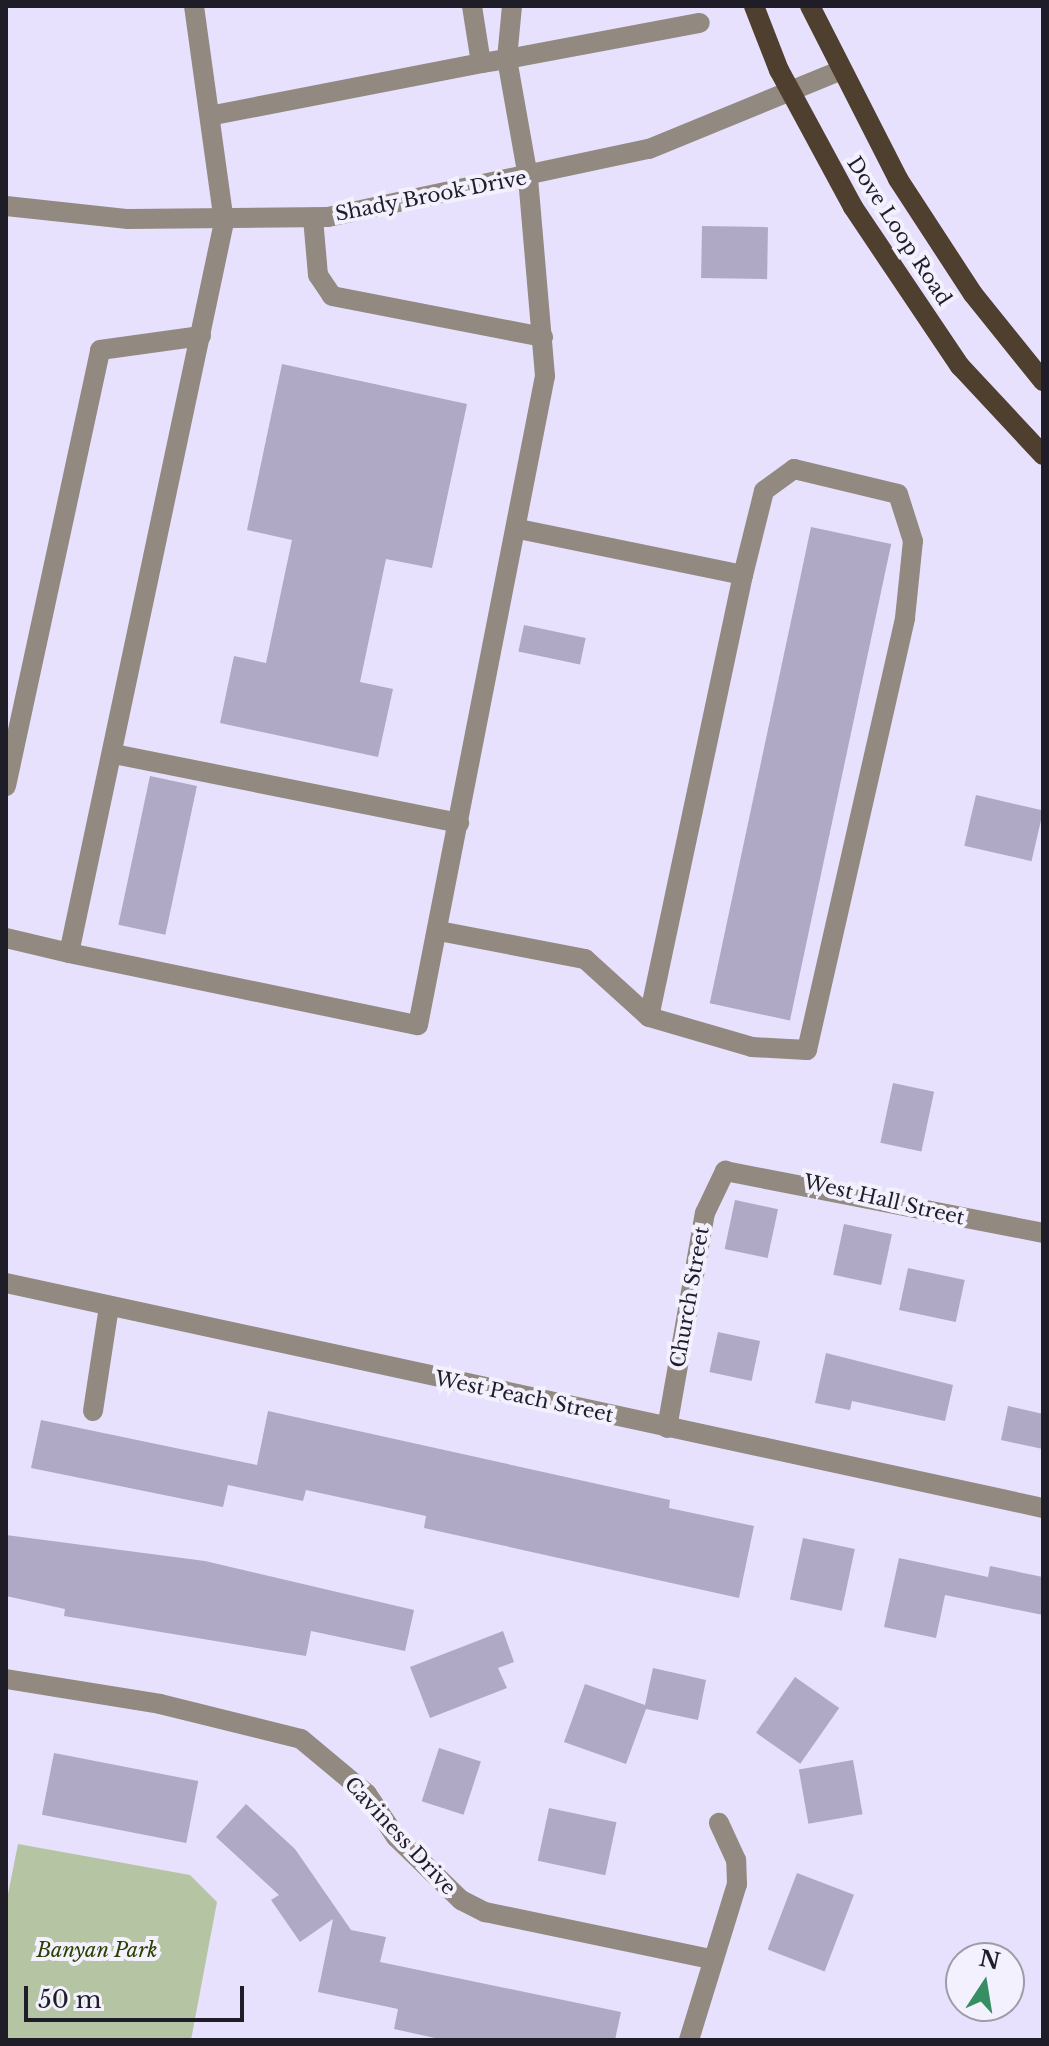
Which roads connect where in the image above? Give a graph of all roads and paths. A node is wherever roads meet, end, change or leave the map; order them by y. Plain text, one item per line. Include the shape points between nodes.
1 (194, 6) edge
2 (472, 6) edge
3 (512, 6) edge
4 (754, 6) edge
5 (810, 6) edge
6 (700, 23) dead end
7 (507, 59) junction
8 (481, 63) junction
9 (839, 71) junction
10 (791, 93) junction
11 (214, 115) junction
12 (528, 177) junction
13 (6, 206) edge
14 (313, 218) junction
15 (224, 222) junction
16 (201, 336) junction
17 (543, 337) junction
18 (1043, 381) edge
19 (1043, 455) edge
20 (519, 529) junction
21 (743, 575) junction
22 (114, 754) junction
23 (6, 786) edge
24 (459, 823) junction
25 (439, 931) junction
26 (6, 938) edge
27 (69, 953) junction
28 (649, 1017) junction
29 (725, 1171) joint
30 (1043, 1233) edge
31 (6, 1283) edge
32 (109, 1306) junction
33 (93, 1411) dead end
34 (667, 1428) junction
35 (1043, 1508) edge
36 (6, 1679) edge
37 (719, 1823) dead end
38 (709, 1959) junction
39 (689, 2040) edge

1 - 11 street
2 - 8 street
3 - 7 street
4 - 10 main road, Dove Loop Road
5 - 9 main road, Dove Loop Road
6 - 7 street
7 - 8 street
7 - 12 street
8 - 11 street
9 - 10 street, Shady Brook Drive
9 - 18 main road, Dove Loop Road via 973,294
10 - 12 street, Shady Brook Drive via 649,149
10 - 19 main road, Dove Loop Road via 930,323
11 - 15 street
12 - 14 street, Shady Brook Drive
12 - 17 street
13 - 15 street, Shady Brook Drive
14 - 15 street, Shady Brook Drive
14 - 17 street via 318,275 332,296
15 - 16 street
16 - 22 street
16 - 23 street via 100,350
17 - 20 street via 545,376
20 - 21 street
20 - 24 street
21 - 28 street
21 - 28 street via 764,491 794,469 898,494 913,541 905,618 807,1050 752,1047
22 - 24 street
22 - 27 street
24 - 25 street
25 - 27 street via 418,1025
25 - 28 street via 585,959
26 - 27 street
29 - 30 street, West Hall Street
29 - 34 street, Church Street via 705,1213
31 - 32 street, West Peach Street
32 - 33 street
32 - 34 street, West Peach Street
34 - 35 street, West Peach Street
36 - 38 street, Caviness Drive via 160,1704 301,1739 367,1794 396,1837 461,1900 485,1912
37 - 38 street via 736,1860 737,1884
38 - 39 street

